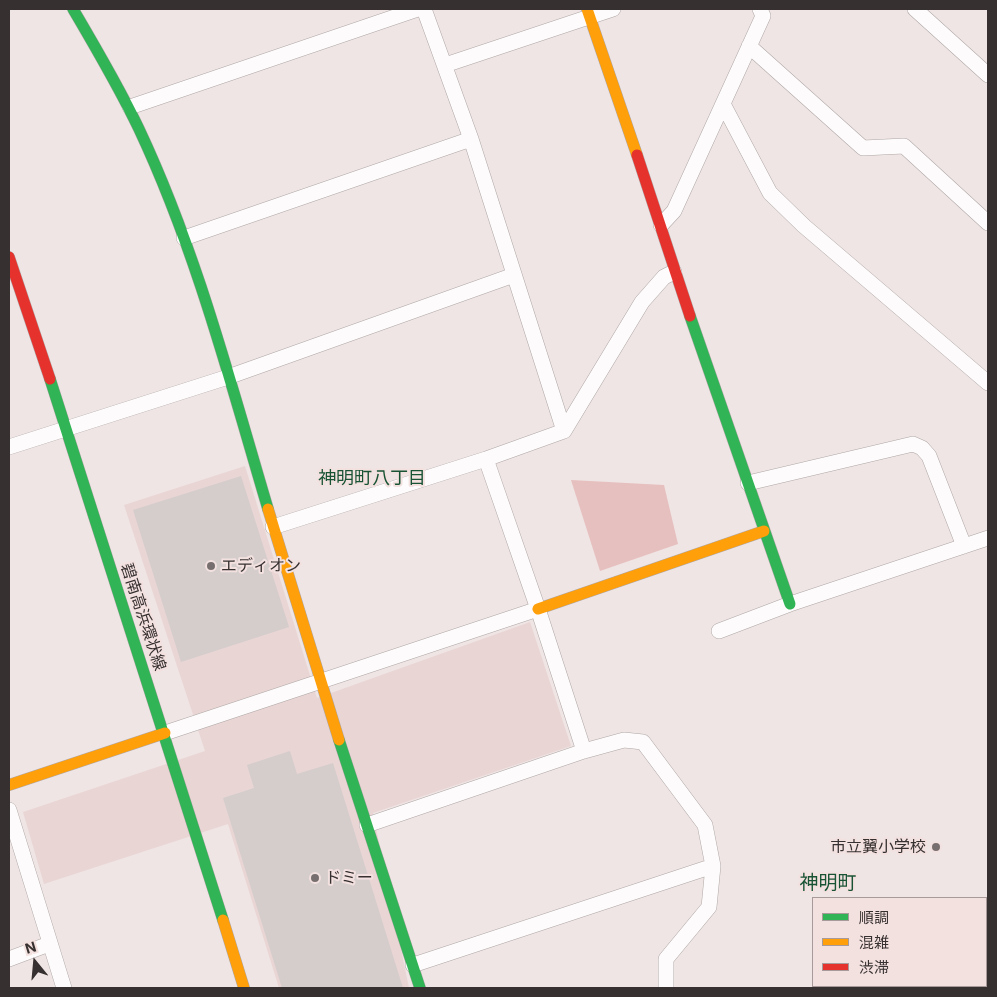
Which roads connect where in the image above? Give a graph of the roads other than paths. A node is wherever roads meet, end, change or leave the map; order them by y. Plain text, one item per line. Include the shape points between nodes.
1 (73, 9) edge
2 (418, 9) edge
3 (424, 9) edge
4 (613, 9) edge
5 (760, 9) edge
6 (915, 9) edge
7 (588, 12) edge
8 (749, 46) junction
9 (445, 65) junction
10 (988, 75) edge
11 (723, 104) junction
12 (130, 107) junction
13 (471, 139) junction
14 (988, 223) edge
15 (661, 225) junction
16 (184, 238) junction
17 (9, 257) edge
18 (674, 272) junction
19 (514, 275) junction
20 (228, 377) junction
21 (988, 383) edge
22 (64, 428) junction
23 (564, 431) junction
24 (9, 447) edge
25 (486, 458) junction
26 (748, 483) junction
27 (273, 526) junction
28 (764, 532) junction
29 (988, 538) edge
30 (964, 546) junction
31 (790, 604) junction
32 (538, 609) junction
33 (719, 631) dead end
34 (320, 682) junction
35 (164, 733) junction
36 (584, 751) junction
37 (9, 785) edge
38 (9, 810) edge
39 (367, 826) junction
40 (713, 866) junction
41 (49, 944) junction
42 (9, 959) edge
43 (413, 965) junction
44 (64, 988) edge
45 (244, 988) edge
46 (420, 988) edge
47 (666, 988) edge

1 - 12 street
2 - 12 street
3 - 9 street
4 - 7 street
5 - 8 street via 763,16
6 - 10 street
7 - 9 street
7 - 15 street
8 - 11 street
8 - 14 street via 863,148 904,146
9 - 13 street
11 - 15 street via 674,211
11 - 21 street via 770,193 804,226
12 - 16 street
13 - 16 street
13 - 19 street
15 - 18 street
16 - 20 street
17 - 22 street, 碧南高浜環状線
18 - 23 street via 664,277 642,302
18 - 26 street
19 - 20 street
19 - 23 street
20 - 22 street
20 - 27 street
22 - 24 street
22 - 35 street, 碧南高浜環状線
23 - 25 street
25 - 27 street
25 - 32 street
26 - 28 street
26 - 30 street via 914,444 929,456
27 - 34 street
28 - 31 street
28 - 32 street
29 - 30 street
30 - 31 street
31 - 33 street
32 - 34 street
32 - 36 street
34 - 35 street
34 - 39 street
35 - 37 street
35 - 45 street, 碧南高浜環状線
36 - 39 street
36 - 40 street via 624,740 644,742 705,825
38 - 41 street
39 - 43 street
40 - 43 street
40 - 47 street via 709,906 666,959
41 - 42 street
41 - 44 street
43 - 46 street

